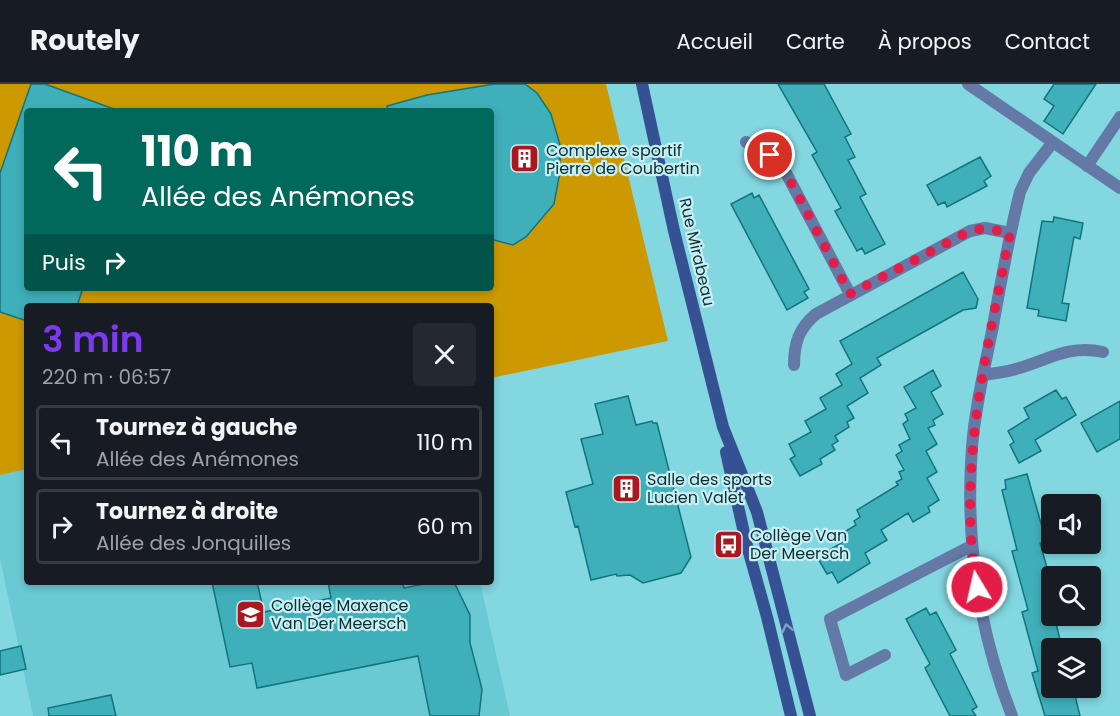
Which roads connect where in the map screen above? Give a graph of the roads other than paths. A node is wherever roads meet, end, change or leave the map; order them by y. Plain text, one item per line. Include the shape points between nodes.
1 (642, 84) edge
2 (968, 84) edge
3 (1120, 117) edge
4 (746, 141) dead end
5 (1053, 142) junction
6 (1087, 166) junction
7 (1120, 188) edge
8 (1010, 233) junction
9 (850, 294) junction
10 (1103, 352) dead end
11 (794, 365) dead end
12 (983, 375) junction
13 (723, 428) junction
14 (971, 546) junction
15 (885, 655) dead end
16 (791, 716) edge
17 (810, 716) edge
18 (1012, 716) edge

1 - 13 main road, Rue Mirabeau
2 - 5 street
3 - 6 street
4 - 9 street via 770,155 785,171
5 - 6 street
5 - 8 street via 1024,182
6 - 7 street
8 - 9 street via 985,228 970,231
8 - 12 street
9 - 11 street via 816,314 802,328
10 - 12 street via 1069,350 1012,370
12 - 14 street via 972,446
13 - 16 main road, Rue Mirabeau via 731,482
17 -> 13 main road, Rue Mirabeau via 758,512
14 - 15 street via 830,619 846,675
14 - 18 street via 985,627

